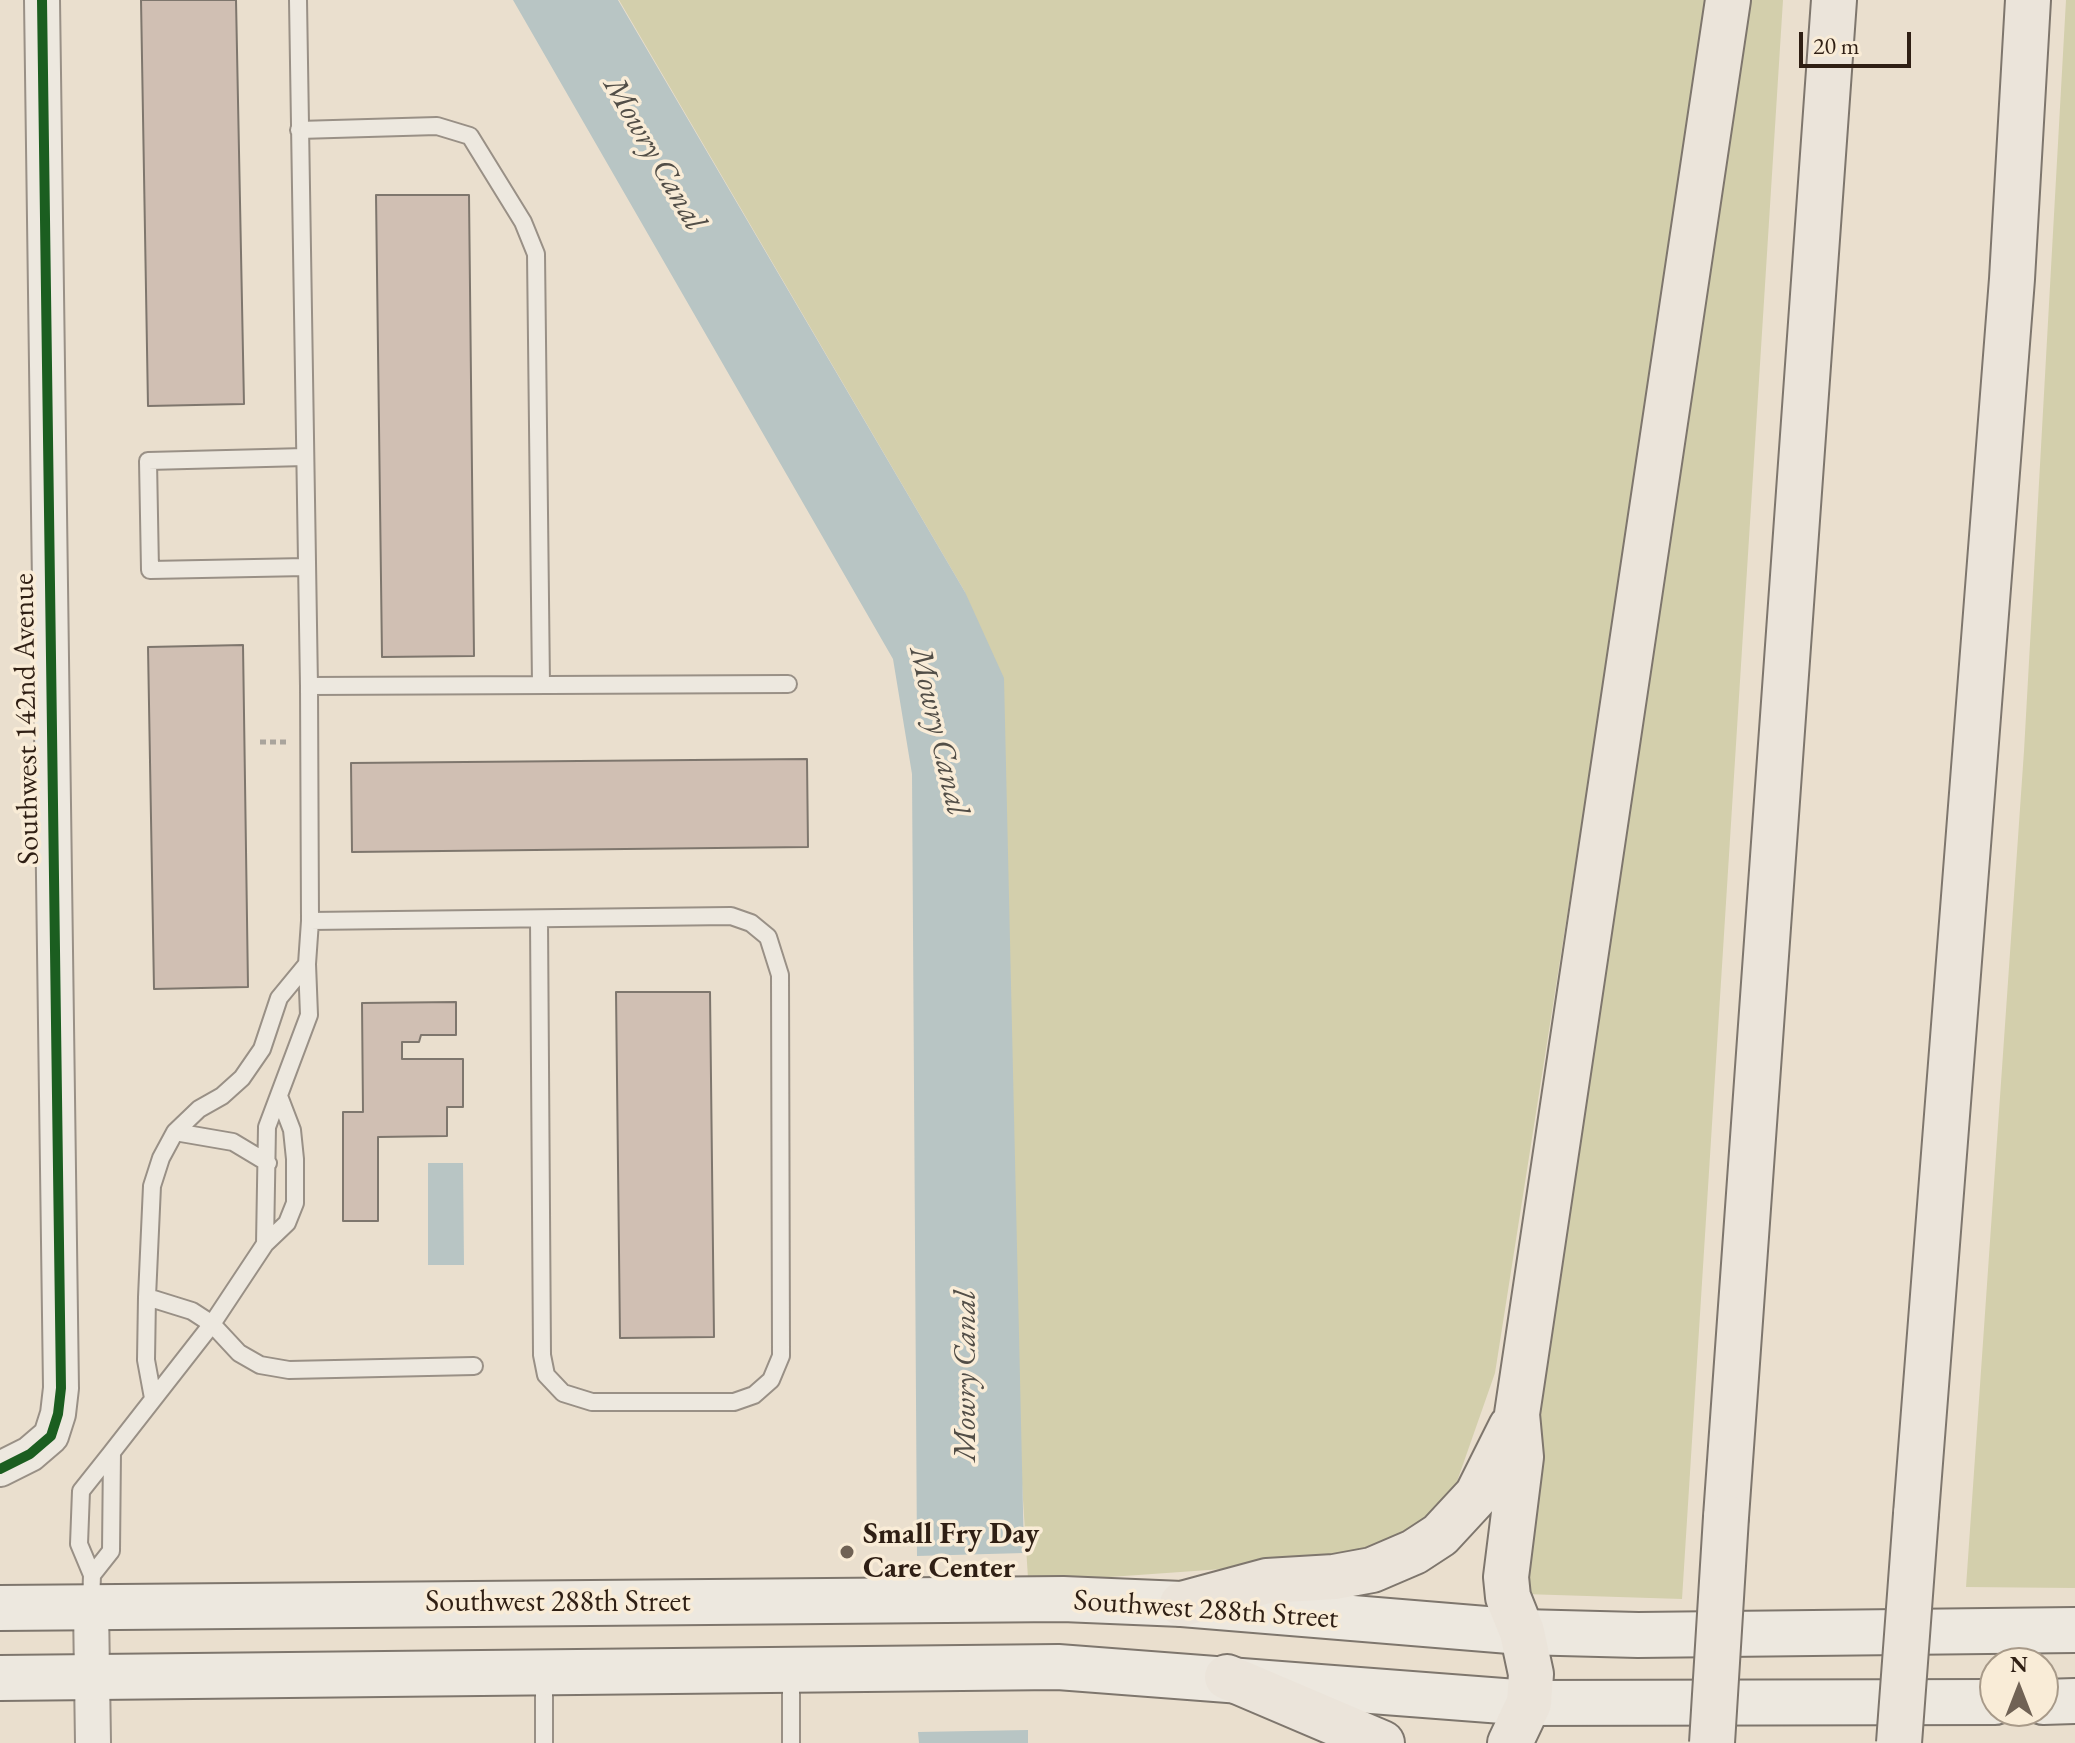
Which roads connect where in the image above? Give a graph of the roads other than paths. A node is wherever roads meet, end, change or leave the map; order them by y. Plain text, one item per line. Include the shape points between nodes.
1 (42, 0) edge
2 (298, 0) edge
3 (1728, 0) edge
4 (1834, 0) edge
5 (2028, 0) edge
6 (299, 130) junction
7 (305, 457) junction
8 (306, 567) junction
9 (788, 684) dead end
10 (541, 685) junction
11 (309, 686) junction
12 (310, 921) junction
13 (539, 921) junction
14 (307, 964) junction
15 (279, 1096) junction
16 (175, 1132) junction
17 (268, 1163) junction
18 (265, 1244) junction
19 (147, 1297) junction
20 (212, 1324) junction
21 (474, 1366) dead end
22 (153, 1398) junction
23 (1517, 1414) junction
24 (112, 1452) junction
25 (0, 1469) edge
26 (92, 1591) junction
27 (1182, 1604) junction
28 (0, 1608) edge
29 (2075, 1630) edge
30 (1522, 1632) junction
31 (791, 1670) junction
32 (544, 1672) junction
33 (92, 1677) junction
34 (1227, 1677) junction
35 (0, 1678) edge
36 (1979, 1702) edge
37 (1529, 1703) junction
38 (93, 1743) edge
39 (544, 1743) edge
40 (791, 1743) edge
41 (1382, 1743) edge
42 (1510, 1743) edge
43 (1712, 1743) edge
44 (1899, 1743) edge

1 - 25 street, Southwest 142nd Avenue via 61,1388 51,1436
2 - 6 lane
3 - 23 highway
4 - 43 highway, bridge
5 - 44 highway, bridge via 2012,279
6 - 7 lane
6 - 10 lane via 437,126 470,136 523,222 536,254
7 - 8 lane
7 - 8 lane via 148,461 150,570
8 - 11 lane
9 - 10 lane
10 - 11 lane
11 - 12 lane
12 - 13 lane
12 - 14 lane
13 - 13 lane via 731,916 768,937 777,956 781,1356 771,1380 754,1395 734,1402 592,1402 563,1393 546,1375
14 - 15 lane via 309,1015
14 - 16 lane via 279,998 262,1049 242,1078
15 - 17 lane via 267,1127
15 - 18 lane via 292,1130 295,1203 287,1223
16 - 17 lane via 233,1142
16 - 19 lane via 152,1186
17 - 18 lane
18 - 20 lane
19 - 20 lane via 192,1311
19 - 22 lane via 146,1360
20 - 21 lane via 239,1353 260,1365 289,1370
20 - 22 lane
22 - 24 lane
23 - 27 highway via 1477,1495 1440,1535 1414,1552 1372,1570 1267,1581
23 - 30 highway via 1521,1457 1506,1577
24 - 26 lane via 111,1551
24 - 26 lane via 81,1491 79,1544
26 - 27 main road, Southwest 288th Street
26 - 28 main road, Southwest 288th Street
26 - 33 street
27 - 30 main road, Southwest 288th Street
29 - 30 main road, Southwest 288th Street
30 - 37 highway via 1531,1674
31 - 32 main road
31 - 34 main road via 1058,1667
31 - 40 lane
32 - 33 main road
32 - 39 lane
33 - 35 main road
33 - 38 street
34 - 37 main road
34 - 41 highway
36 - 37 main road
37 - 42 highway

